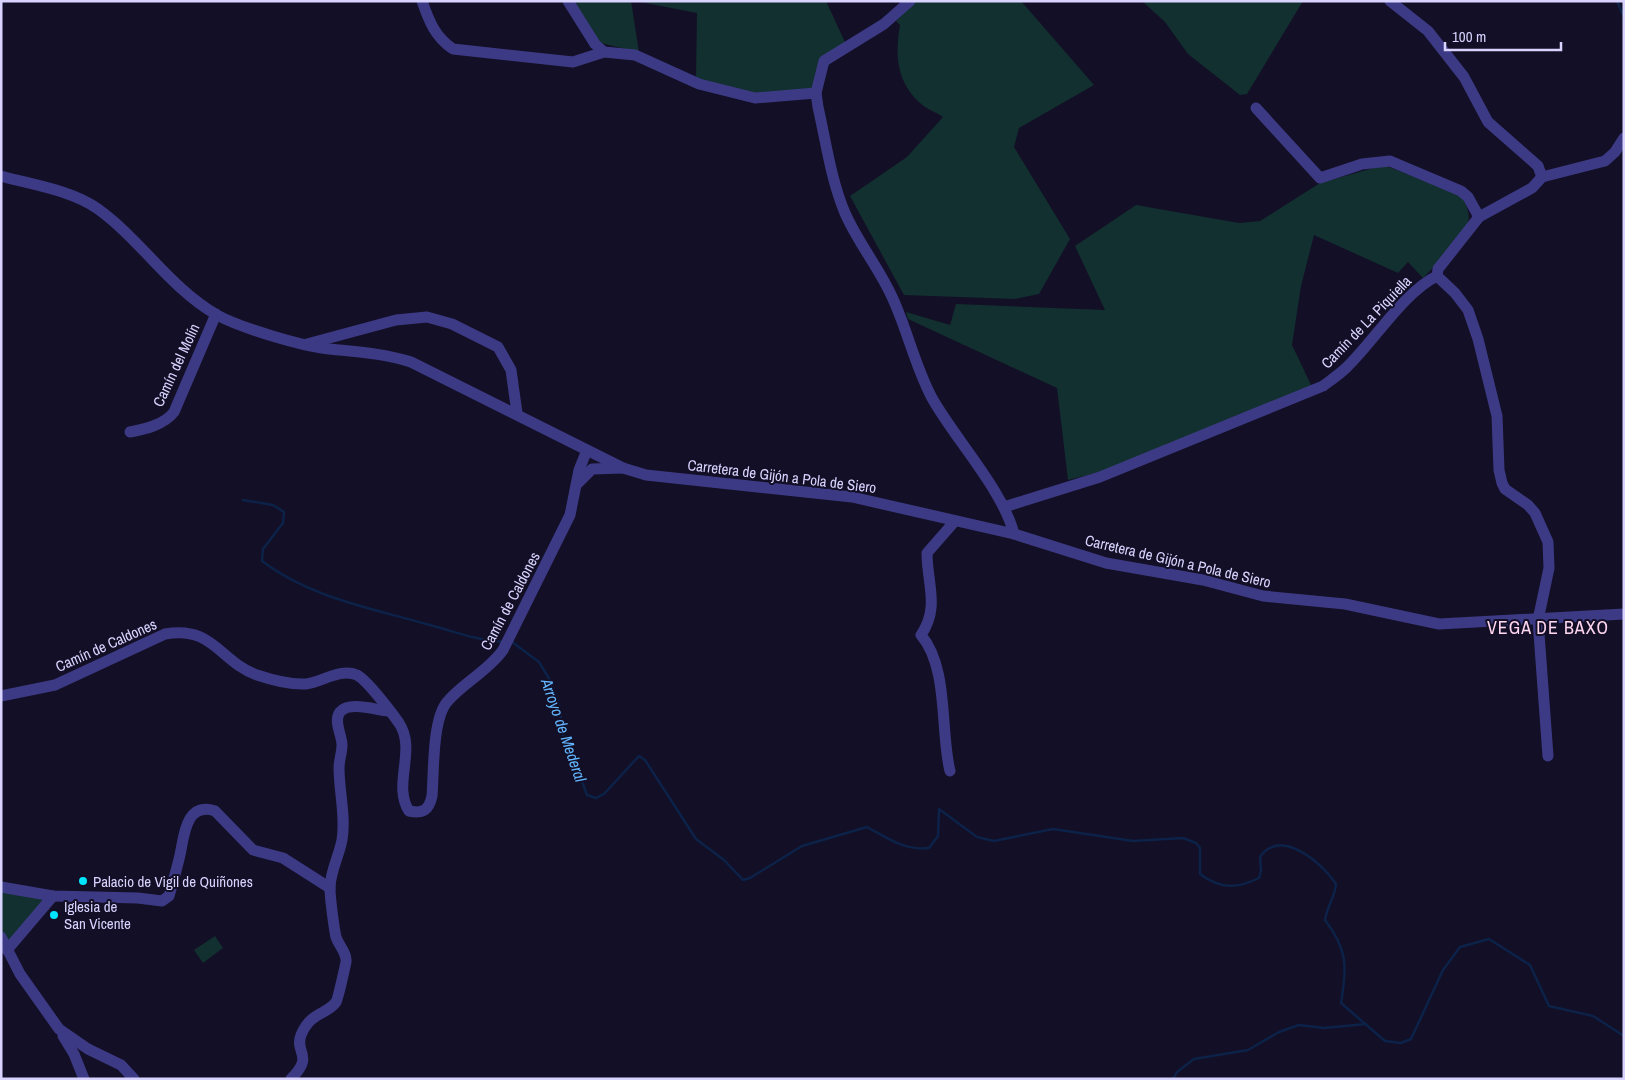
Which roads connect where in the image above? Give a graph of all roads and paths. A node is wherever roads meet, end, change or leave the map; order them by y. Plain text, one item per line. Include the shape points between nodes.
1 (422, 1) edge
2 (568, 1) edge
3 (910, 1) edge
4 (1390, 1) edge
5 (604, 52) junction
6 (816, 93) junction
7 (1256, 108) dead end
8 (1624, 138) edge
9 (1, 176) edge
10 (1542, 178) junction
11 (1479, 217) junction
12 (1437, 276) junction
13 (216, 314) junction
14 (304, 345) junction
15 (517, 413) junction
16 (130, 432) dead end
17 (591, 452) junction
18 (623, 468) junction
19 (592, 469) junction
20 (576, 487) junction
21 (1004, 507) junction
22 (955, 521) junction
23 (1014, 534) junction
24 (1624, 614) edge
25 (1538, 620) junction
26 (1, 696) edge
27 (388, 711) junction
28 (1548, 756) dead end
29 (950, 771) dead end
30 (1, 887) edge
31 (330, 888) junction
32 (53, 896) junction
33 (1, 937) edge
34 (8, 950) junction
35 (59, 1029) junction
36 (84, 1079) edge
37 (134, 1079) edge
38 (291, 1079) edge

1 - 5 street via 433,29 442,42 453,49 573,62
2 - 5 street via 595,44
3 - 6 street via 876,30 824,61
4 - 10 street via 1428,31 1464,77 1488,122 1538,166
5 - 6 street via 635,55 699,84 755,98
6 - 21 street via 836,186 846,214 892,296 913,359 932,399
7 - 11 street via 1320,178 1371,162 1400,163 1461,191
8 - 10 street, Camín de La Piquiella via 1605,161
9 - 13 street, Carretera de Gijón a Pola de Siero via 64,194 98,209 188,294
10 - 11 street, Camín de La Piquiella via 1532,188
11 - 12 street, Camín de La Piquiella via 1438,268
12 - 21 street, Camín de La Piquiella via 1428,280 1347,367 1323,386 1100,477
12 - 25 street via 1456,293 1468,310 1478,339 1497,416 1502,482 1535,513 1548,542 1549,568
13 - 14 street, Carretera de Gijón a Pola de Siero via 234,323
13 - 16 street, Camín del Molín via 174,412 149,428
14 - 15 street, Carretera de Gijón a Pola de Siero via 393,356
14 - 15 street via 396,320 427,317 452,324 498,347 511,370
15 - 17 street, Carretera de Gijón a Pola de Siero
17 - 18 street, Carretera de Gijón a Pola de Siero
17 - 19 street
17 - 20 street, Camín de Caldones via 579,470
18 - 19 street
18 - 22 street, Carretera de Gijón a Pola de Siero via 646,475 852,497
19 - 20 street, Camín de Caldones
20 - 27 street, Camín de Caldones via 570,515 503,650 488,668 443,707 430,805 418,813 410,811 405,804 405,736
21 - 23 street
22 - 23 street, Carretera de Gijón a Pola de Siero
22 - 29 street via 927,553 932,616 921,635 935,665
23 - 25 street, Carretera de Gijón a Pola de Siero via 1106,563 1203,580 1263,596 1345,604 1439,624
24 - 25 street, Carretera de Gijón a Pola de Siero
25 - 28 street
26 - 27 street, Camín de Caldones via 55,685 165,634 178,632 206,638 240,667 284,683 316,682 348,673 358,675
27 - 31 street via 354,706 338,715 342,744 339,767 342,839
30 - 32 street
31 - 32 street via 283,858 253,850 215,811 207,809 196,812 187,822 169,896 162,901
31 - 38 street via 336,937 346,957 340,995 336,1003 306,1024 300,1042 304,1062
32 - 34 street
33 - 34 street
34 - 35 street via 20,974
35 - 36 street
35 - 37 street via 88,1049 121,1065

